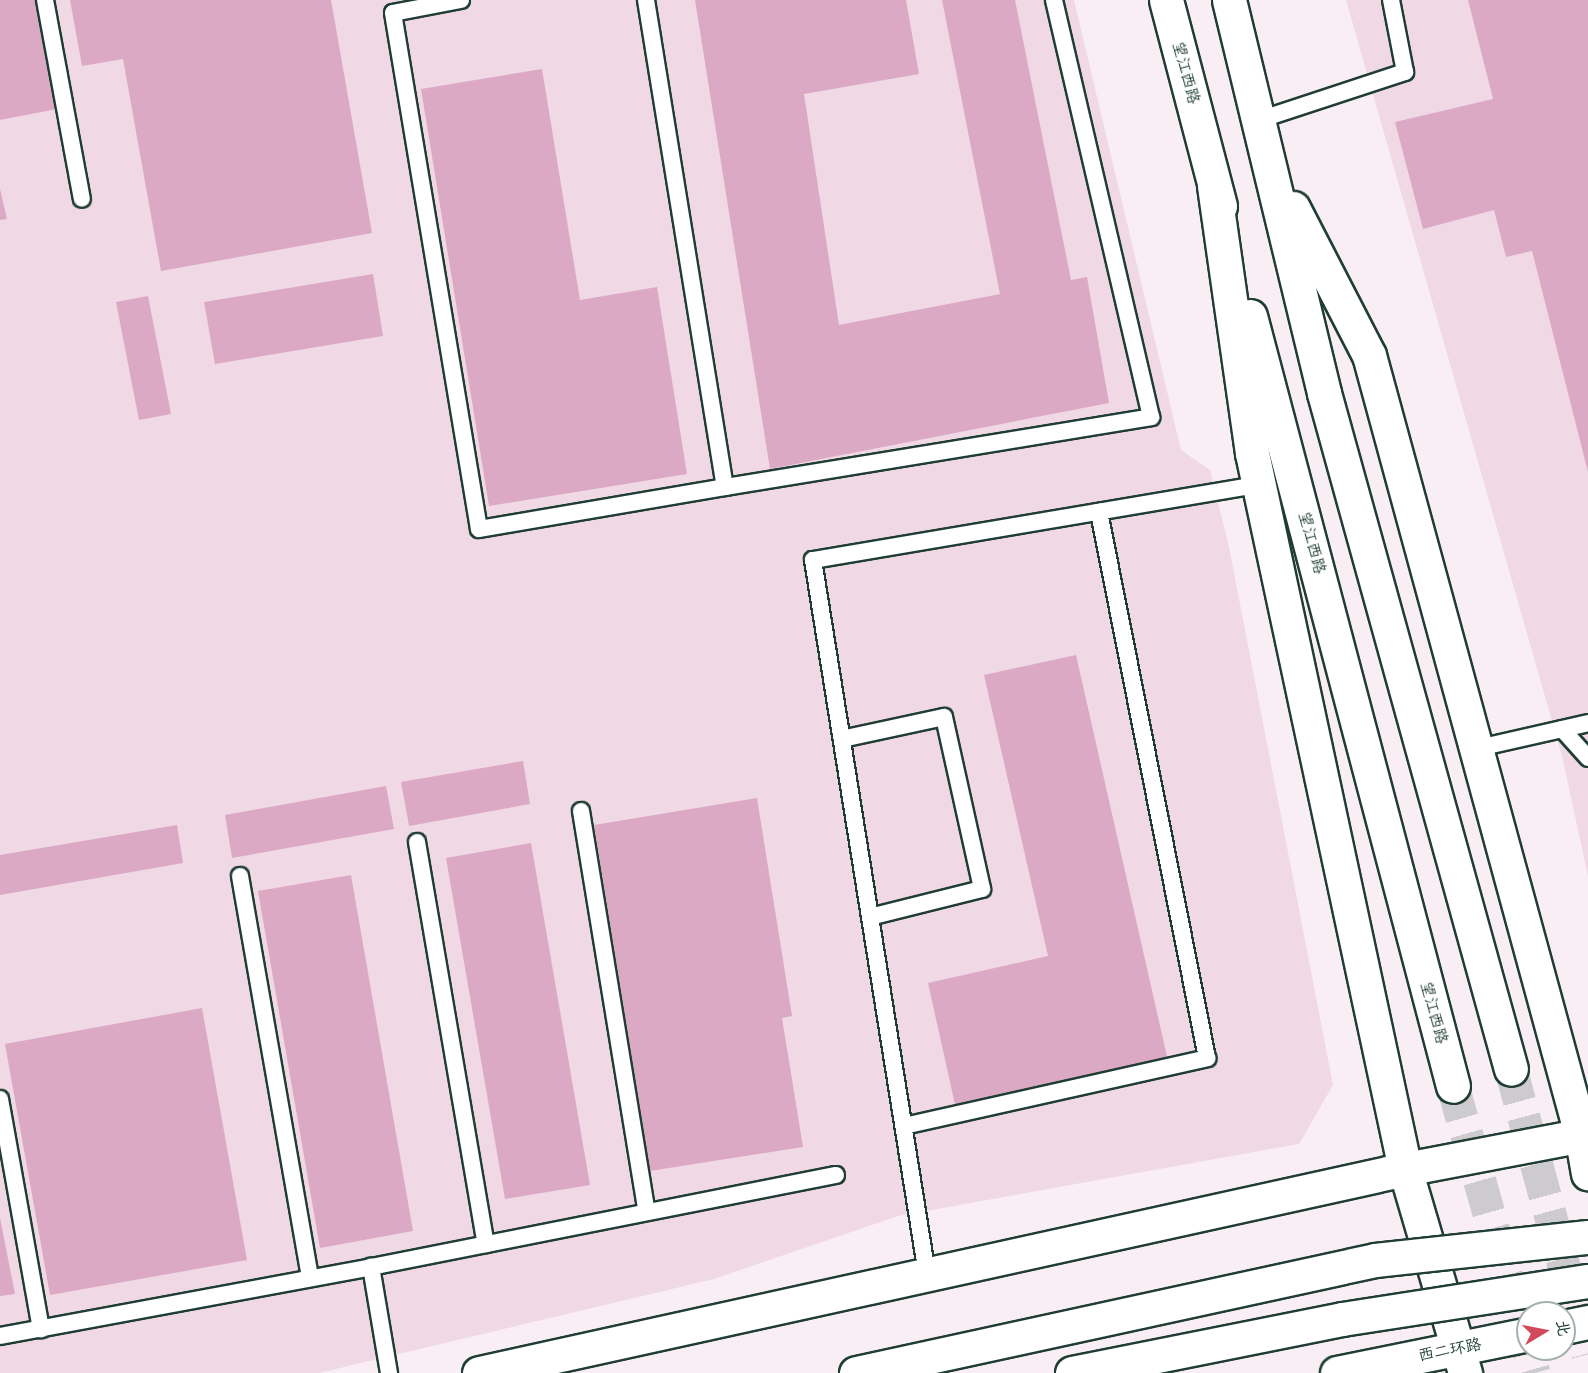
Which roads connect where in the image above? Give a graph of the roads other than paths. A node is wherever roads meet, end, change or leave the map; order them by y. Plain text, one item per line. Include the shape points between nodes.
1 (45, 0) edge
2 (461, 0) edge
3 (646, 0) edge
4 (1054, 0) edge
5 (1166, 0) edge
6 (1229, 0) edge
7 (1391, 0) edge
8 (1259, 120) junction
9 (1269, 163) junction
10 (1214, 186) junction
11 (82, 199) dead end
12 (1260, 484) junction
13 (725, 487) junction
14 (1099, 512) junction
15 (1588, 723) edge
16 (1562, 729) junction
17 (842, 739) junction
18 (1474, 749) junction
19 (1588, 758) edge
20 (581, 811) dead end
21 (417, 842) dead end
22 (240, 876) dead end
23 (870, 917) junction
24 (1511, 1069) tunnel mouth
25 (1453, 1086) tunnel mouth
26 (0, 1099) edge
27 (904, 1126) junction
28 (1584, 1134) edge
29 (1405, 1169) junction
30 (1588, 1173) edge
31 (836, 1175) dead end
32 (647, 1212) junction
33 (1588, 1237) edge
34 (486, 1244) junction
35 (371, 1267) junction
36 (927, 1274) junction
37 (310, 1278) junction
38 (1588, 1281) edge
39 (41, 1329) junction
40 (0, 1336) edge
41 (1516, 1339) edge
42 (1462, 1361) edge
43 (389, 1373) edge
44 (479, 1373) edge
45 (855, 1373) edge
46 (1072, 1373) edge
47 (1337, 1373) edge

1 - 11 lane
2 - 13 lane via 393,13 479,529
3 - 13 lane
4 - 13 lane via 1151,417
5 - 10 main road, 望江西路
6 - 8 main road
7 - 8 lane via 1405,72
8 - 9 main road
9 - 18 main road via 1369,355
9 - 24 main road via 1324,393
10 - 12 main road
10 - 25 main road, 望江西路
12 - 14 lane
12 - 29 main road
14 - 17 lane via 813,560
14 - 27 lane via 1208,1058
15 - 16 lane
16 - 18 lane
16 - 19 lane
17 - 23 lane
17 - 23 lane via 944,717 982,889
18 - 28 main road
20 - 32 lane
21 - 34 lane
22 - 37 lane
23 - 27 lane
26 - 39 lane
27 - 36 lane
28 - 29 main road
28 - 30 main road
29 - 36 main road
29 - 42 main road
31 - 32 lane
32 - 34 lane
33 - 45 main road, bridge via 1375,1260
34 - 35 lane
35 - 37 lane
35 - 43 lane
36 - 44 main road
37 - 39 lane
38 - 46 main road, bridge via 1342,1319
39 - 40 lane
41 - 42 main road, 西二环路
42 - 47 main road, 西二环路

